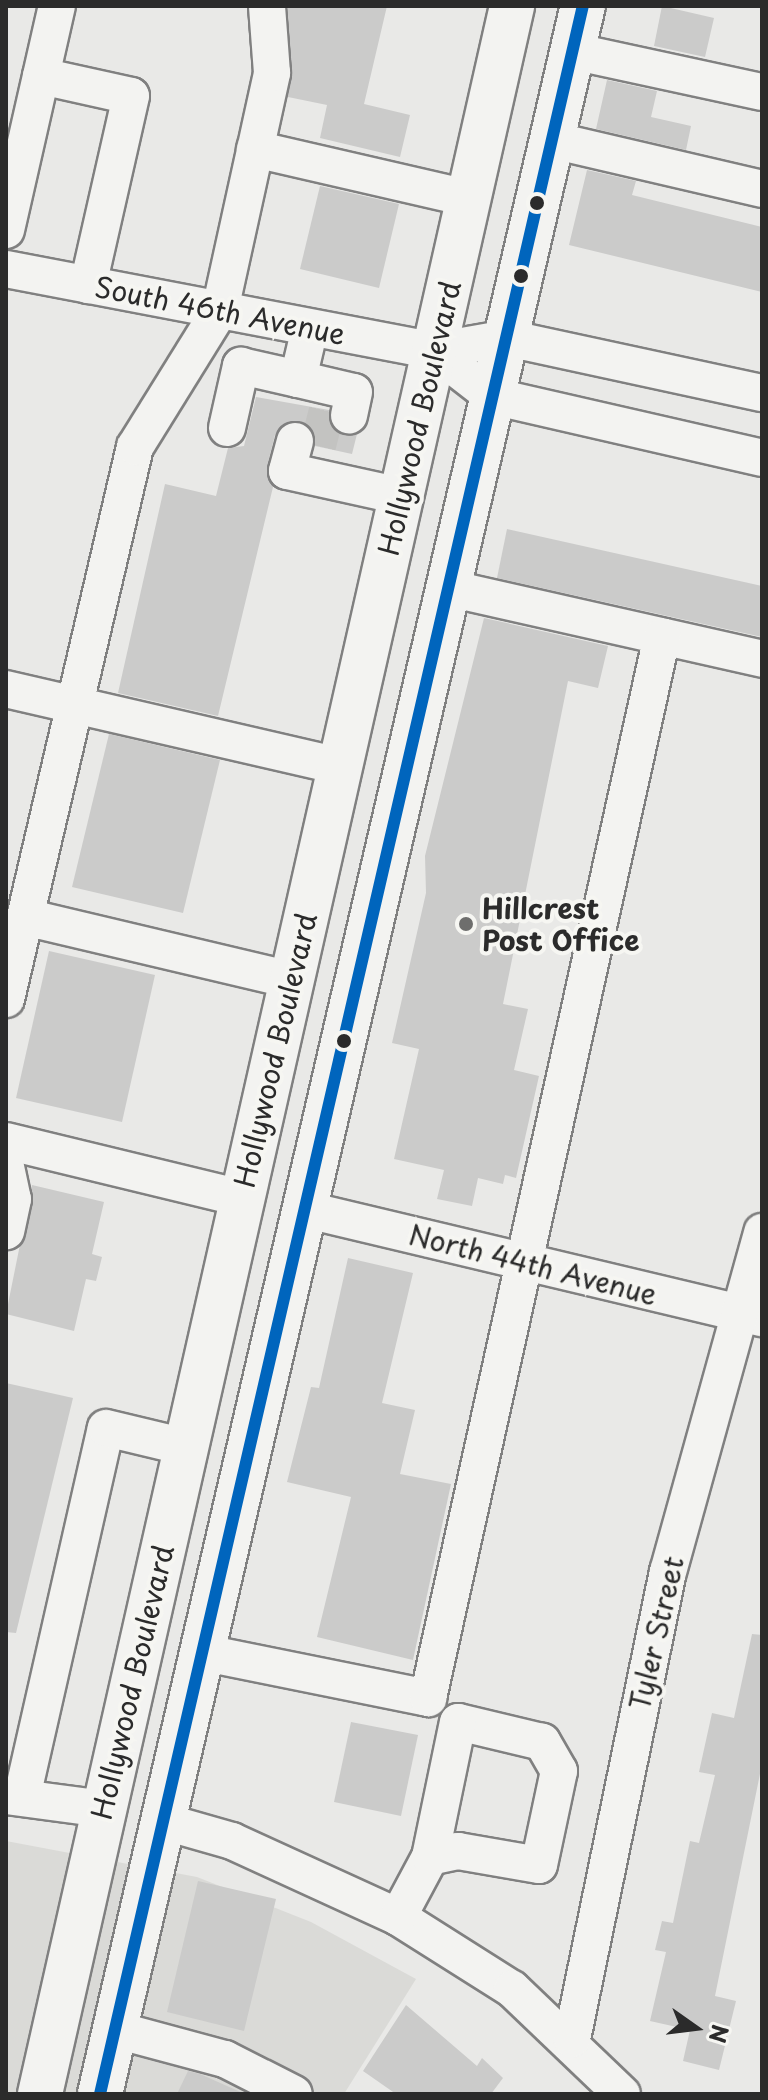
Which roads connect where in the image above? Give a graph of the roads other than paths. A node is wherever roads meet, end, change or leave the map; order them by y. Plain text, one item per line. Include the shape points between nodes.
1 (57, 6) edge
2 (267, 6) edge
3 (512, 6) edge
4 (583, 6) edge
5 (572, 51) junction
6 (41, 76) junction
7 (762, 92) edge
8 (552, 140) junction
9 (255, 149) junction
10 (762, 189) edge
11 (468, 198) junction
12 (6, 230) edge
13 (6, 269) edge
14 (88, 285) junction
15 (220, 310) junction
16 (310, 328) junction
17 (507, 338) junction
18 (434, 351) junction
19 (762, 393) edge
20 (492, 396) junction
21 (227, 428) dead end
22 (762, 458) edge
23 (319, 459) dead end
24 (401, 496) junction
25 (448, 588) junction
26 (662, 636) junction
27 (762, 659) edge
28 (6, 689) edge
29 (76, 705) junction
30 (340, 766) junction
31 (310, 893) junction
32 (25, 917) junction
33 (291, 980) junction
34 (6, 999) edge
35 (6, 1141) edge
36 (6, 1167) edge
37 (242, 1198) junction
38 (303, 1209) junction
39 (6, 1231) edge
40 (762, 1232) edge
41 (525, 1260) junction
42 (750, 1317) edge
43 (185, 1447) junction
44 (245, 1459) junction
45 (149, 1607) junction
46 (200, 1652) junction
47 (14, 1796) edge
48 (103, 1809) junction
49 (162, 1821) junction
50 (444, 1854) junction
51 (398, 1917) junction
52 (113, 2029) junction
53 (572, 2039) junction
54 (40, 2094) edge
55 (100, 2094) edge
56 (294, 2094) edge
57 (622, 2094) edge

1 - 6 street
2 - 9 street via 272,73
3 - 11 highway, Hollywood Boulevard
4 - 5 highway
5 - 7 street
5 - 8 highway
6 - 12 street
6 - 14 street via 131,96
8 - 10 street
8 - 17 highway
9 - 11 street
9 - 15 street
11 - 18 highway, Hollywood Boulevard
13 - 14 street, South 46th Avenue
14 - 15 street, South 46th Avenue
15 - 16 street, South 46th Avenue
15 - 29 street via 135,447
16 - 18 street, South 46th Avenue
16 - 21 street via 320,396 241,366
17 - 18 street
17 - 19 street
17 - 20 highway
18 - 20 street
18 - 24 highway, Hollywood Boulevard
20 - 22 street
20 - 25 highway
23 - 24 street
24 - 30 highway, Hollywood Boulevard
25 - 26 street
25 - 38 highway
26 - 27 street
26 - 41 street
28 - 29 street
29 - 30 street
29 - 32 street
30 - 31 highway, Hollywood Boulevard
31 - 33 highway, Hollywood Boulevard
31 - 38 highway via 320,975 277,1166 291,1205
32 - 33 street
32 - 34 street
33 - 37 highway, Hollywood Boulevard
35 - 37 street
36 - 39 street via 13,1199
37 - 43 highway, Hollywood Boulevard
37 - 44 highway via 261,1231 263,1253 223,1420
38 - 41 street, North 44th Avenue
38 - 44 highway
40 - 42 street, Tyler Street
41 - 42 street, North 44th Avenue
41 - 46 street via 428,1698
42 - 53 street, Tyler Street via 657,1616
43 - 45 highway, Hollywood Boulevard
43 - 47 street via 106,1428
44 - 46 highway
45 - 48 highway, Hollywood Boulevard
45 - 49 highway via 169,1656 143,1779 145,1803
46 - 49 highway
47 - 48 street
48 - 52 highway via 112,1812 129,1858 97,1994
48 - 54 highway, Hollywood Boulevard
49 - 51 street via 232,1841
49 - 52 highway
50 - 50 street via 539,1865 559,1771 542,1742 458,1722
50 - 51 street
51 - 53 street via 512,1989
52 - 55 highway
52 - 56 street via 225,2059
53 - 57 street

